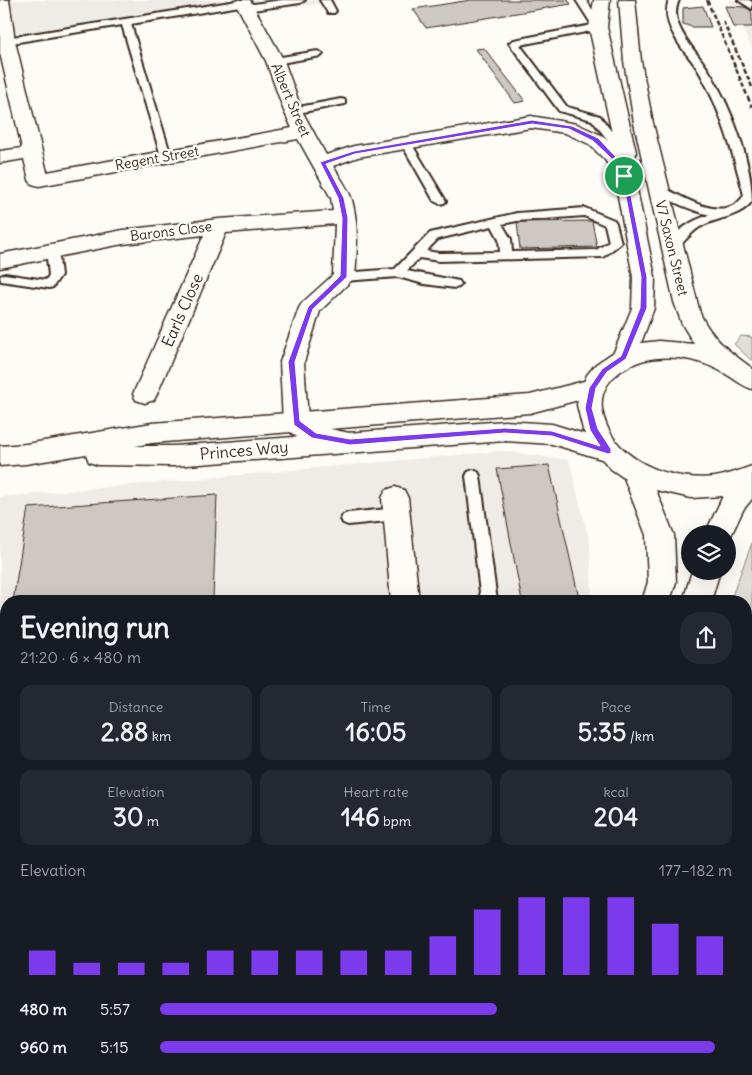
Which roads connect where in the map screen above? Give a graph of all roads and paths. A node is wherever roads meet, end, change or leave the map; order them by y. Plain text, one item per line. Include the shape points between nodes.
1 (1, 0) edge
2 (300, 0) edge
3 (325, 0) edge
4 (582, 0) edge
5 (602, 0) edge
6 (627, 0) edge
7 (674, 0) edge
8 (743, 0) edge
9 (244, 4) edge
10 (752, 6) edge
11 (331, 11) dead end
12 (126, 22) junction
13 (598, 27) junction
14 (3, 42) edge
15 (316, 51) dead end
16 (273, 58) junction
17 (341, 102) dead end
18 (293, 111) junction
19 (303, 132) junction
20 (406, 143) junction
21 (32, 152) junction
22 (166, 156) junction
23 (0, 157) edge
24 (322, 163) junction
25 (624, 176) junction
26 (658, 189) junction
27 (440, 201) dead end
28 (727, 213) junction
29 (345, 218) junction
30 (496, 222) junction
31 (219, 226) junction
32 (672, 245) junction
33 (52, 250) junction
34 (417, 254) junction
35 (506, 255) junction
36 (2, 269) edge
37 (398, 273) junction
38 (344, 277) junction
39 (455, 284) dead end
40 (624, 358) junction
41 (730, 364) junction
42 (752, 380) edge
43 (592, 388) junction
44 (145, 394) dead end
45 (296, 423) junction
46 (350, 442) junction
47 (608, 451) junction
48 (26, 454) junction
49 (0, 456) edge
50 (635, 472) junction
51 (473, 476) dead end
52 (752, 476) edge
53 (752, 481) edge
54 (396, 506) joint
55 (348, 519) dead end
56 (723, 525) edge
57 (703, 580) edge
58 (404, 595) edge
59 (489, 595) edge
60 (658, 595) edge
61 (699, 595) edge

1 - 14 street
2 - 9 lane
3 - 11 lane
4 - 13 lane
5 - 13 street, V7 Saxon Street
6 - 26 street, V7 Saxon Street via 630,43
7 - 28 lane via 670,6 677,34 705,72 750,195 738,211
8 - 10 lane
9 - 12 lane
9 - 16 street, Albert Street
12 - 14 lane
12 - 22 lane
13 - 25 street, V7 Saxon Street via 626,152
13 - 25 lane via 514,43 563,109 596,118 612,139
14 - 21 street
15 - 16 lane
16 - 18 street, Albert Street
17 - 18 lane
18 - 19 street, Albert Street
19 - 22 street, Regent Street
19 - 24 street, Albert Street
20 - 24 street via 354,152
20 - 25 street via 523,122 541,123 570,128 596,140 613,157
20 - 27 lane
21 - 22 street, Regent Street via 39,180
21 - 23 street
24 - 29 street, Albert Street via 341,198
25 - 40 street, V7 Saxon Street via 644,277 643,308
26 - 28 lane via 689,206
26 - 32 street, V7 Saxon Street
28 - 32 lane via 698,221 686,228
29 - 31 street, Barons Close
29 - 38 street, Albert Street
30 - 34 lane via 434,236
30 - 35 lane via 505,239
30 - 35 lane via 585,212 610,223 615,244 599,254
31 - 33 street, Barons Close via 124,237
31 - 44 street, Earls Close
32 - 41 street, V7 Saxon Street via 685,303 699,334
33 - 36 street, Barons Close
33 - 36 lane via 55,275 49,284
34 - 35 lane
34 - 37 lane
37 - 38 lane
37 - 39 lane
38 - 45 street via 310,308 292,362
40 - 41 street via 646,350 666,349 698,353
40 - 43 street via 605,370
41 - 42 street
43 - 45 street, Princes Way via 530,404
43 - 47 street via 589,408 594,430
45 - 46 street via 314,436
45 - 48 street, Princes Way via 152,433
46 - 47 street, Princes Way via 505,430 552,434
46 - 48 street, Princes Way via 174,456
47 - 50 street
48 - 49 street, Princes Way
50 - 52 street via 667,484 701,489 734,485
50 - 60 street via 660,535 662,582
51 - 59 lane
53 - 56 street via 732,504
54 - 55 lane
54 - 58 street
57 - 61 street

